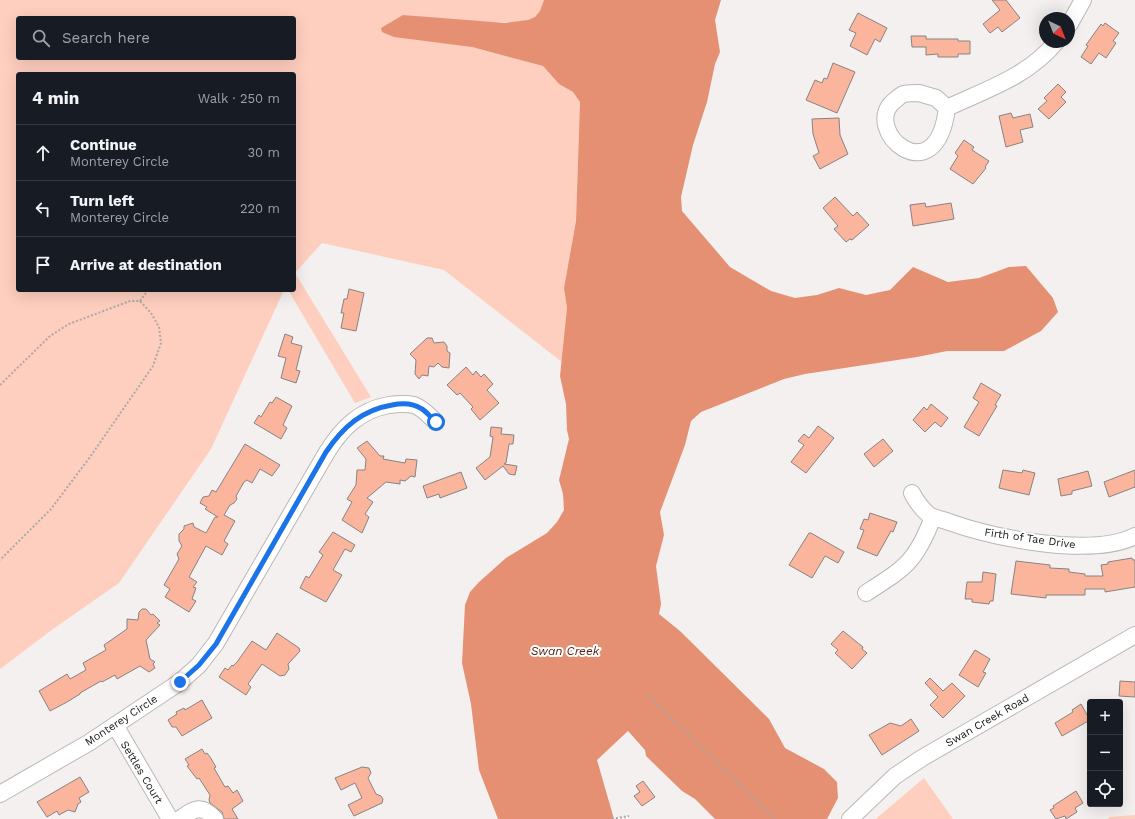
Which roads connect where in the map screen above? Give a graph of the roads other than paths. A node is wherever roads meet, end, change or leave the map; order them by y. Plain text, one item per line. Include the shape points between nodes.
1 (1083, 0) edge
2 (1075, 14) edge
3 (1050, 48) edge
4 (947, 108) dead end
5 (436, 422) dead end
6 (912, 493) dead end
7 (933, 517) junction
8 (1135, 536) edge
9 (866, 593) dead end
10 (1135, 635) edge
11 (115, 725) junction
12 (0, 794) edge
13 (170, 819) edge
14 (180, 819) edge
15 (215, 819) edge
16 (850, 819) edge

1 - 2 street
3 - 4 street via 1010,79
5 - 11 street, Monterey Circle via 414,405 398,404 367,412 345,428 326,452 210,652 180,682
6 - 7 street, Firth of Tae Drive via 919,505
7 - 8 street, Firth of Tae Drive via 994,536 1054,543 1106,545
7 - 9 street via 915,555 902,569
10 - 16 street, Swan Creek Road via 922,758 895,776
11 - 12 street, Monterey Circle
11 - 13 street, Settles Court
14 - 15 street via 197,808 203,809

